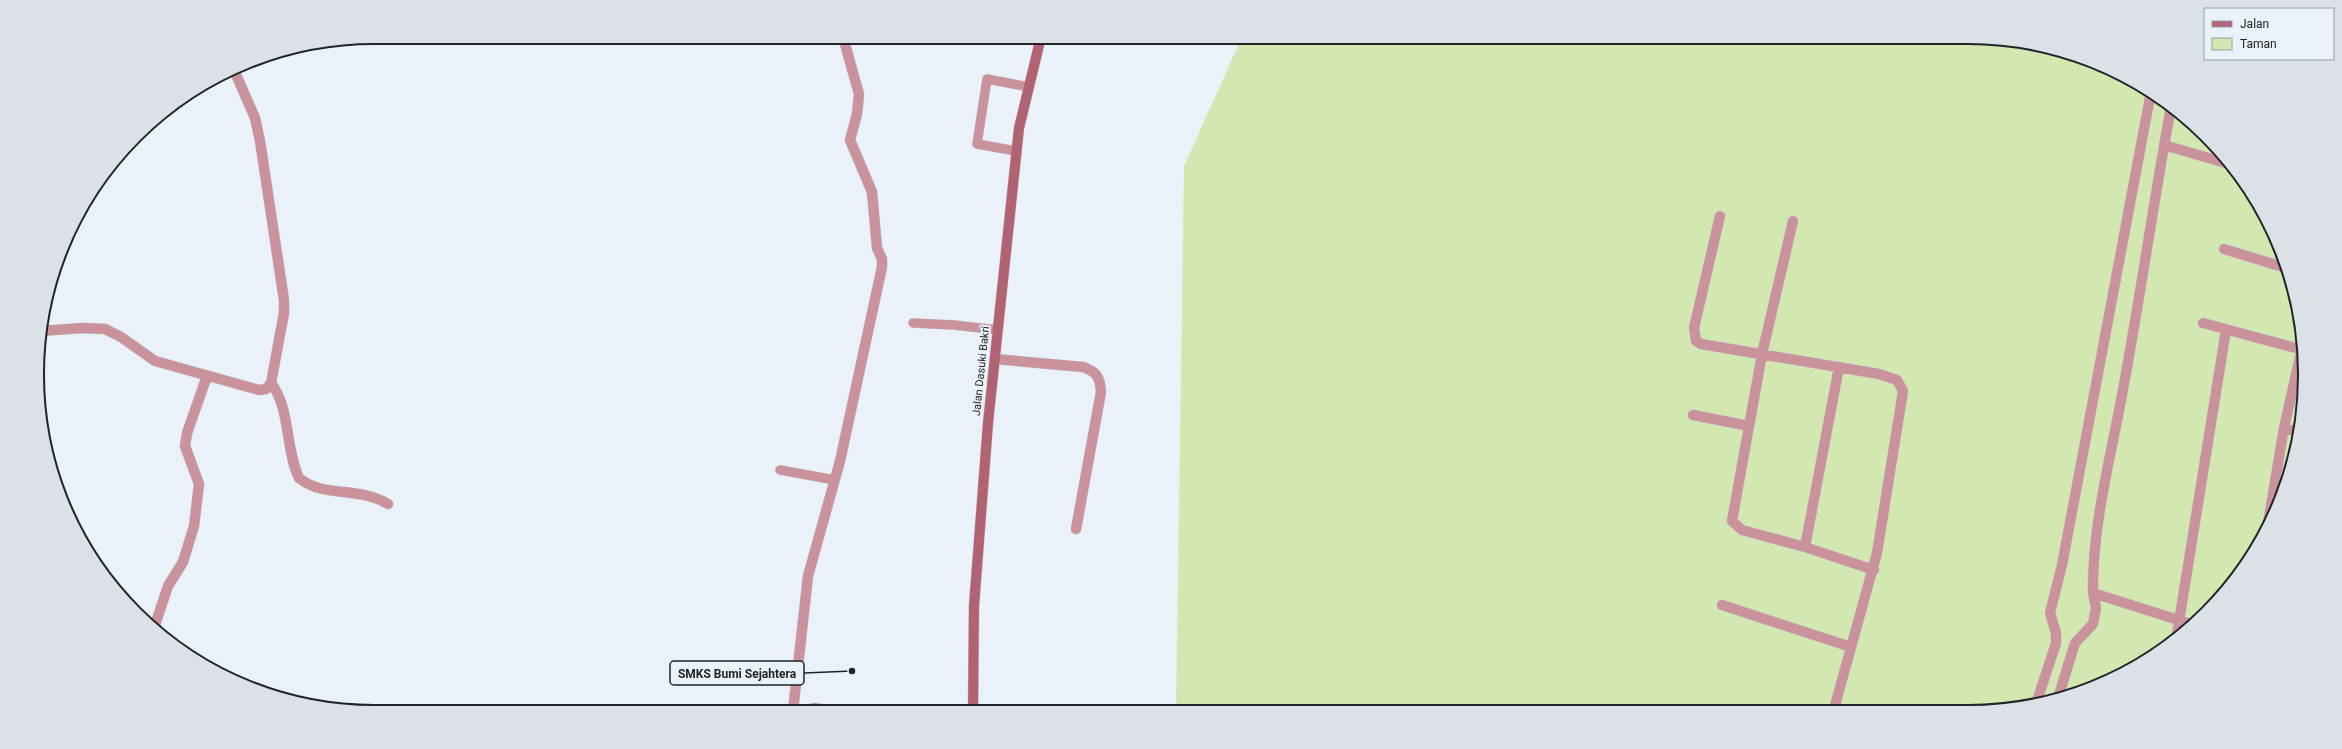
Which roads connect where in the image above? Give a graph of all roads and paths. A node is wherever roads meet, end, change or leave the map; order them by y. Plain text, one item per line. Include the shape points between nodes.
1 (845, 44) edge
2 (1039, 44) edge
3 (236, 74) edge
4 (1029, 87) junction
5 (2150, 99) edge
6 (2169, 112) edge
7 (2164, 145) junction
8 (1016, 151) junction
9 (2220, 161) edge
10 (1720, 216) dead end
11 (1793, 221) dead end
12 (2224, 249) dead end
13 (2279, 266) edge
14 (913, 323) dead end
15 (2203, 323) dead end
16 (998, 330) junction
17 (2226, 330) junction
18 (47, 331) edge
19 (2297, 348) edge
20 (1762, 354) junction
21 (995, 359) junction
22 (1839, 367) junction
23 (2298, 368) edge
24 (207, 376) junction
25 (270, 384) junction
26 (1693, 414) dead end
27 (1749, 426) junction
28 (2284, 428) junction
29 (2293, 430) edge
30 (780, 470) dead end
31 (835, 480) junction
32 (2275, 495) edge
33 (388, 504) dead end
34 (1076, 529) dead end
35 (1805, 547) junction
36 (1874, 570) junction
37 (2093, 593) junction
38 (1722, 605) dead end
39 (2181, 620) junction
40 (156, 622) edge
41 (2186, 622) edge
42 (2179, 629) edge
43 (1851, 647) junction
44 (2060, 692) edge
45 (2038, 697) edge
46 (794, 705) edge
47 (973, 705) edge
48 (1835, 705) edge

1 - 31 street via 859,94 850,140 872,192 877,248 882,259 882,267
2 - 4 main road, Jalan Dasuki Bakri
3 - 25 street via 255,118 260,141 284,300 280,341
4 - 8 main road, Jalan Dasuki Bakri
4 - 8 lane via 987,79 977,144
5 - 45 street via 2062,565 2050,612 2056,643
6 - 7 street
7 - 9 street
7 - 37 street via 2098,529 2092,571
8 - 16 main road, Jalan Dasuki Bakri
10 - 20 street via 1694,335 1696,341 1701,344
11 - 20 street
12 - 13 street
14 - 16 lane
15 - 17 street
16 - 21 main road, Jalan Dasuki Bakri
17 - 19 street
17 - 39 street
18 - 24 street via 105,329 155,361
20 - 22 street
20 - 27 street
21 - 34 street via 1083,367 1094,371 1100,378 1101,392
21 - 47 main road, Jalan Dasuki Bakri via 974,606
22 - 35 street
22 - 36 street via 1889,377 1901,384 1904,391
23 - 28 street
24 - 25 street via 259,390
24 - 40 street via 185,440 199,484 194,526 183,562 168,586
25 - 33 street via 279,394 292,458 299,478 316,488 366,494
26 - 27 street
27 - 35 street via 1732,521 1742,530
28 - 29 street
28 - 32 street
30 - 31 lane
31 - 46 street via 808,576
35 - 36 street
36 - 43 street
37 - 39 street
37 - 44 street via 2096,608 2093,624 2075,643
38 - 43 street
39 - 41 street
39 - 42 street
43 - 48 street

